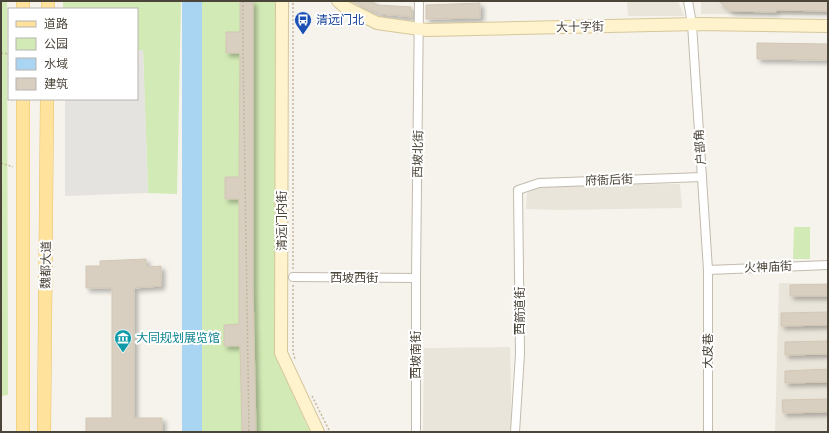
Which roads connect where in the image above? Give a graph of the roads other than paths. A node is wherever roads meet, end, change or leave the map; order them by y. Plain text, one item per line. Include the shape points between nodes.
1 (282, 1) edge
2 (338, 1) edge
3 (419, 1) edge
4 (688, 1) edge
5 (692, 24) junction
6 (828, 26) edge
7 (420, 29) junction
8 (23, 100) edge
9 (47, 100) edge
10 (702, 178) junction
11 (518, 190) joint
12 (828, 265) edge
13 (708, 270) junction
14 (293, 277) road end
15 (416, 278) junction
16 (23, 432) edge
17 (44, 432) edge
18 (318, 432) edge
19 (416, 432) edge
20 (514, 432) edge
21 (708, 432) edge

1 - 18 street, 清远门内街 via 281,353
2 - 7 street, 大十字街 via 377,23
3 - 7 street, 西坡北街
4 - 5 street, 户部角
5 - 6 street, 大十字街
5 - 7 street, 大十字街
5 - 10 street, 户部角
7 - 15 street, 西坡北街
8 - 16 main road, 魏都大道
9 - 17 main road, 魏都大道
10 - 11 street, 府衙后街 via 539,182
10 - 13 street, 户部角
11 - 20 street, 西箭道街 via 520,354
12 - 13 street, 火神庙街
13 - 21 street, 大皮巷
14 - 15 street, 西坡西街
15 - 19 street, 西坡南街

